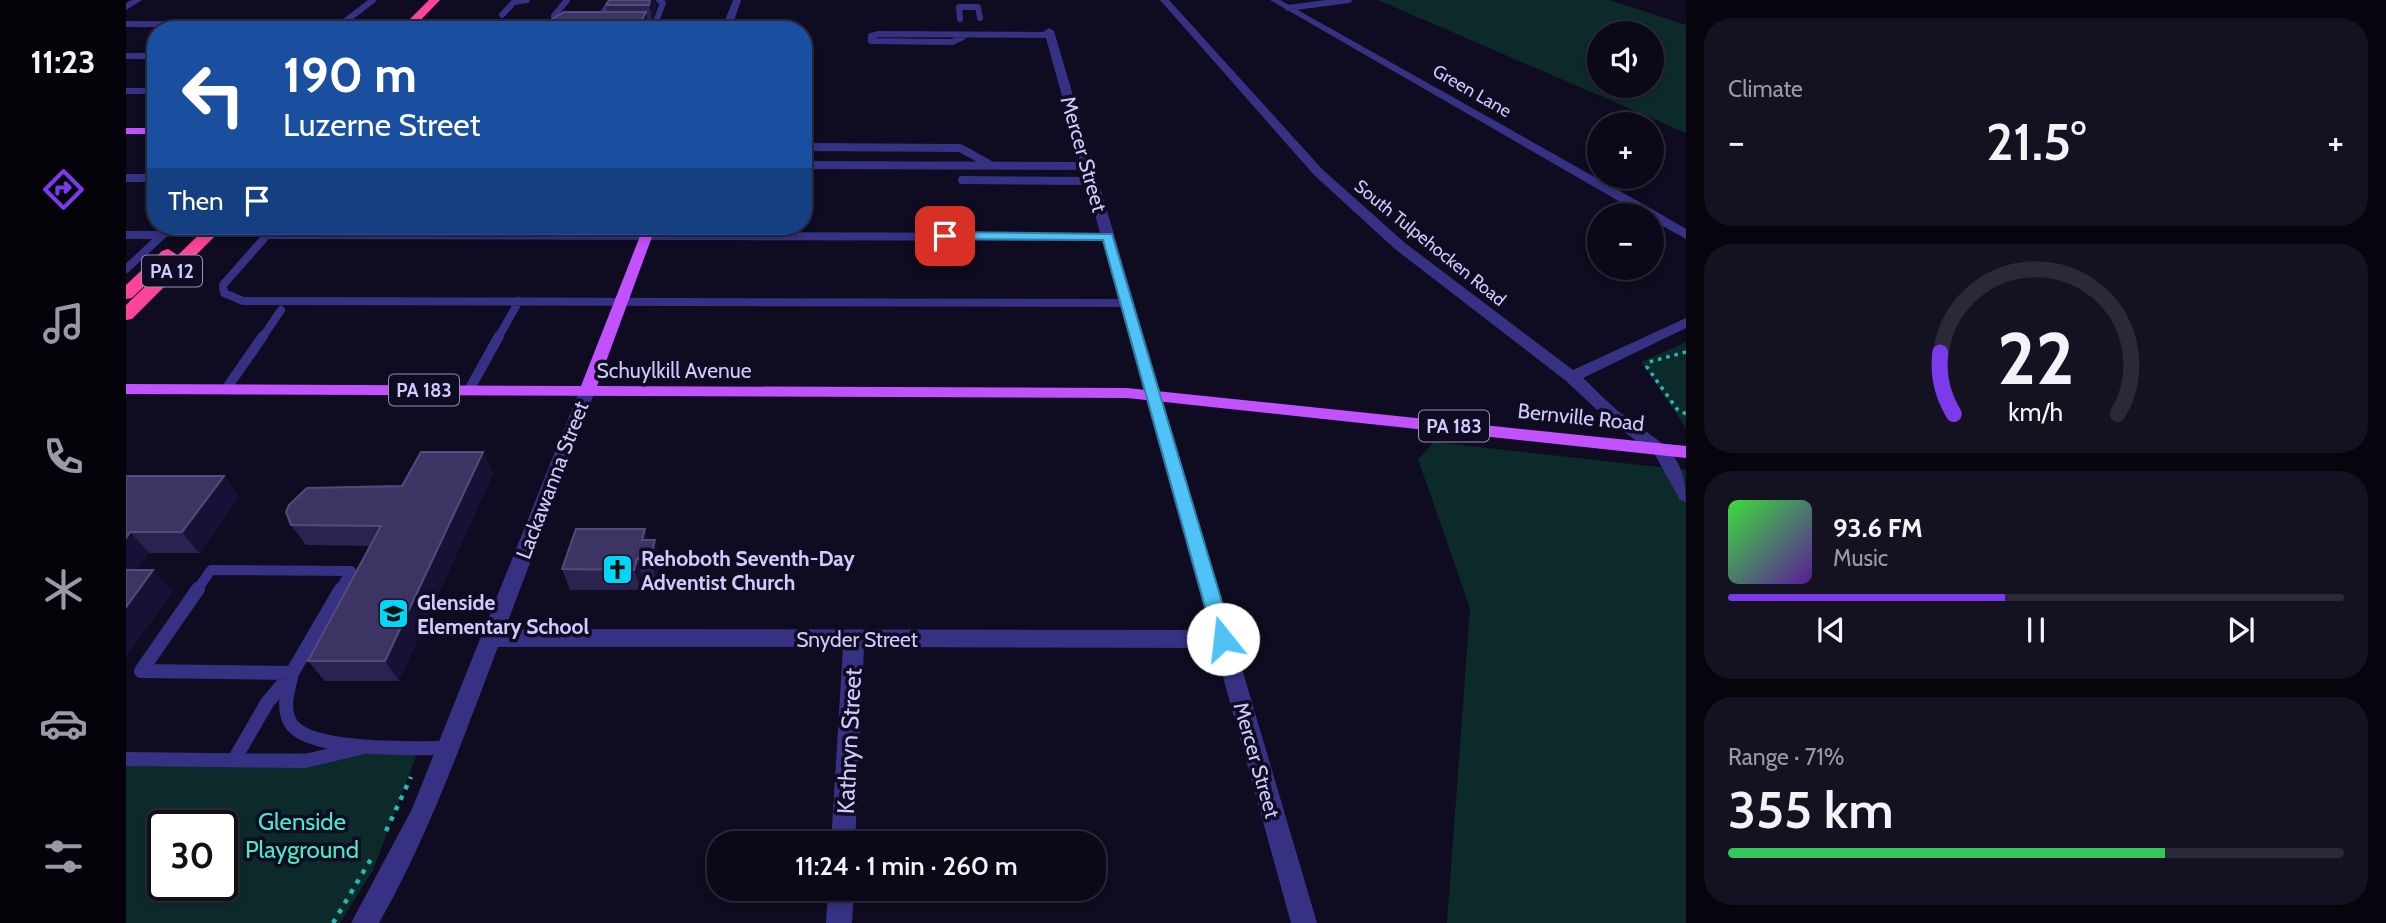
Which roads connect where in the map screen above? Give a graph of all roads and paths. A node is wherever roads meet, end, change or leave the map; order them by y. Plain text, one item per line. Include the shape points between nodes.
1 (138, 0) edge
2 (373, 0) edge
3 (435, 0) edge
4 (448, 0) edge
5 (527, 0) edge
6 (567, 0) edge
7 (612, 0) edge
8 (659, 0) edge
9 (737, 0) edge
10 (967, 0) edge
11 (1164, 0) edge
12 (1274, 0) edge
13 (1349, 0) edge
14 (126, 7) edge
15 (969, 7) junction
16 (1288, 8) junction
17 (502, 15) dead end
18 (554, 16) edge
19 (980, 18) dead end
20 (657, 19) dead end
21 (960, 19) dead end
22 (345, 21) edge
23 (413, 21) edge
24 (426, 21) edge
25 (590, 21) edge
26 (730, 21) edge
27 (126, 24) edge
28 (147, 24) edge
29 (1050, 33) joint
30 (963, 37) junction
31 (126, 56) edge
32 (147, 56) edge
33 (147, 90) edge
34 (126, 91) edge
35 (126, 131) edge
36 (147, 131) edge
37 (812, 147) edge
38 (989, 163) junction
39 (812, 165) edge
40 (1087, 166) junction
41 (126, 178) edge
42 (147, 178) edge
43 (962, 180) dead end
44 (1092, 181) junction
45 (1631, 203) edge
46 (1664, 222) edge
47 (147, 232) edge
48 (812, 233) edge
49 (126, 235) edge
50 (162, 235) edge
51 (188, 235) edge
52 (208, 235) edge
53 (266, 235) edge
54 (646, 235) edge
55 (1686, 235) edge
56 (1108, 237) junction
57 (126, 269) edge
58 (126, 294) edge
59 (519, 302) junction
60 (620, 302) junction
61 (1127, 303) junction
62 (281, 310) dead end
63 (126, 315) edge
64 (1686, 322) edge
65 (1686, 352) edge
66 (1572, 377) junction
67 (126, 389) edge
68 (226, 389) junction
69 (469, 390) junction
70 (587, 391) junction
71 (1153, 395) junction
72 (1221, 402) joint
73 (1686, 414) edge
74 (1660, 449) junction
75 (1686, 452) edge
76 (1686, 495) edge
77 (491, 638) junction
78 (854, 639) junction
79 (1223, 639) junction
80 (292, 673) junction
81 (364, 747) junction
82 (426, 747) junction
83 (449, 748) junction
84 (126, 759) edge
85 (234, 760) junction
86 (844, 831) edge
87 (384, 834) dead end
88 (373, 855) dead end
89 (840, 901) edge
90 (333, 923) edge
91 (364, 923) edge
92 (839, 923) edge
93 (1304, 923) edge

1 - 14 street
2 - 22 lane
3 - 23 highway
4 - 24 highway
5 - 17 lane via 514,2
6 - 18 lane
7 - 25 lane via 600,17
8 - 20 lane via 663,3
9 - 26 street
10 - 15 lane
11 - 66 street, South Tulpehocken Road via 1357,210
12 - 16 street, Green Lane
13 - 16 lane
15 - 19 lane via 978,8
15 - 21 lane via 959,7
16 - 45 street, Green Lane
27 - 28 lane
29 - 30 lane
29 - 40 street, Mercer Street
30 - 30 lane via 879,34 871,41 952,42
31 - 32 street
33 - 34 lane
35 - 36 main road
37 - 38 lane via 960,148
38 - 39 lane
38 - 40 lane
40 - 44 street, Mercer Street
41 - 42 lane
43 - 44 lane
44 - 56 street, Mercer Street
46 - 55 street, Green Lane
47 - 49 street
48 - 56 street
50 - 57 lane
51 - 58 highway, PA 12
52 - 63 highway, PA 12
53 - 59 lane via 223,285 231,298
54 - 60 main road, Lackawanna Street
56 - 61 street, Mercer Street
59 - 60 lane
59 - 69 lane
60 - 61 lane
60 - 70 main road, Lackawanna Street
61 - 71 street, Mercer Street
62 - 68 lane
64 - 66 street
65 - 73 path via 1649,362 1647,368 1677,409
66 - 74 street, South Tulpehocken Road via 1616,418
67 - 68 main road, Schuylkill Avenue / PA 183
68 - 69 main road, Schuylkill Avenue / PA 183
69 - 70 main road, Schuylkill Avenue / PA 183
70 - 71 main road, Schuylkill Avenue / PA 183
70 - 77 street, Lackawanna Street
71 - 72 main road, Schuylkill Avenue / PA 183
71 - 79 street, Mercer Street
72 - 74 main road, Bernville Road / PA 183
74 - 75 main road, Bernville Road / PA 183
74 - 76 street
77 - 78 street, Snyder Street
77 - 83 street, Lackawanna Street
78 - 79 street, Snyder Street
78 - 86 street, Kathryn Street
79 - 93 street, Mercer Street
80 - 80 lane via 351,571 211,570 141,671
80 - 81 lane via 286,695 292,726 323,740
80 - 85 lane via 267,703
81 - 82 lane
81 - 85 lane via 305,761
82 - 83 lane
82 - 87 path
83 - 91 street, Lackawanna Street via 394,872
84 - 85 lane
88 - 90 path
89 - 92 street

